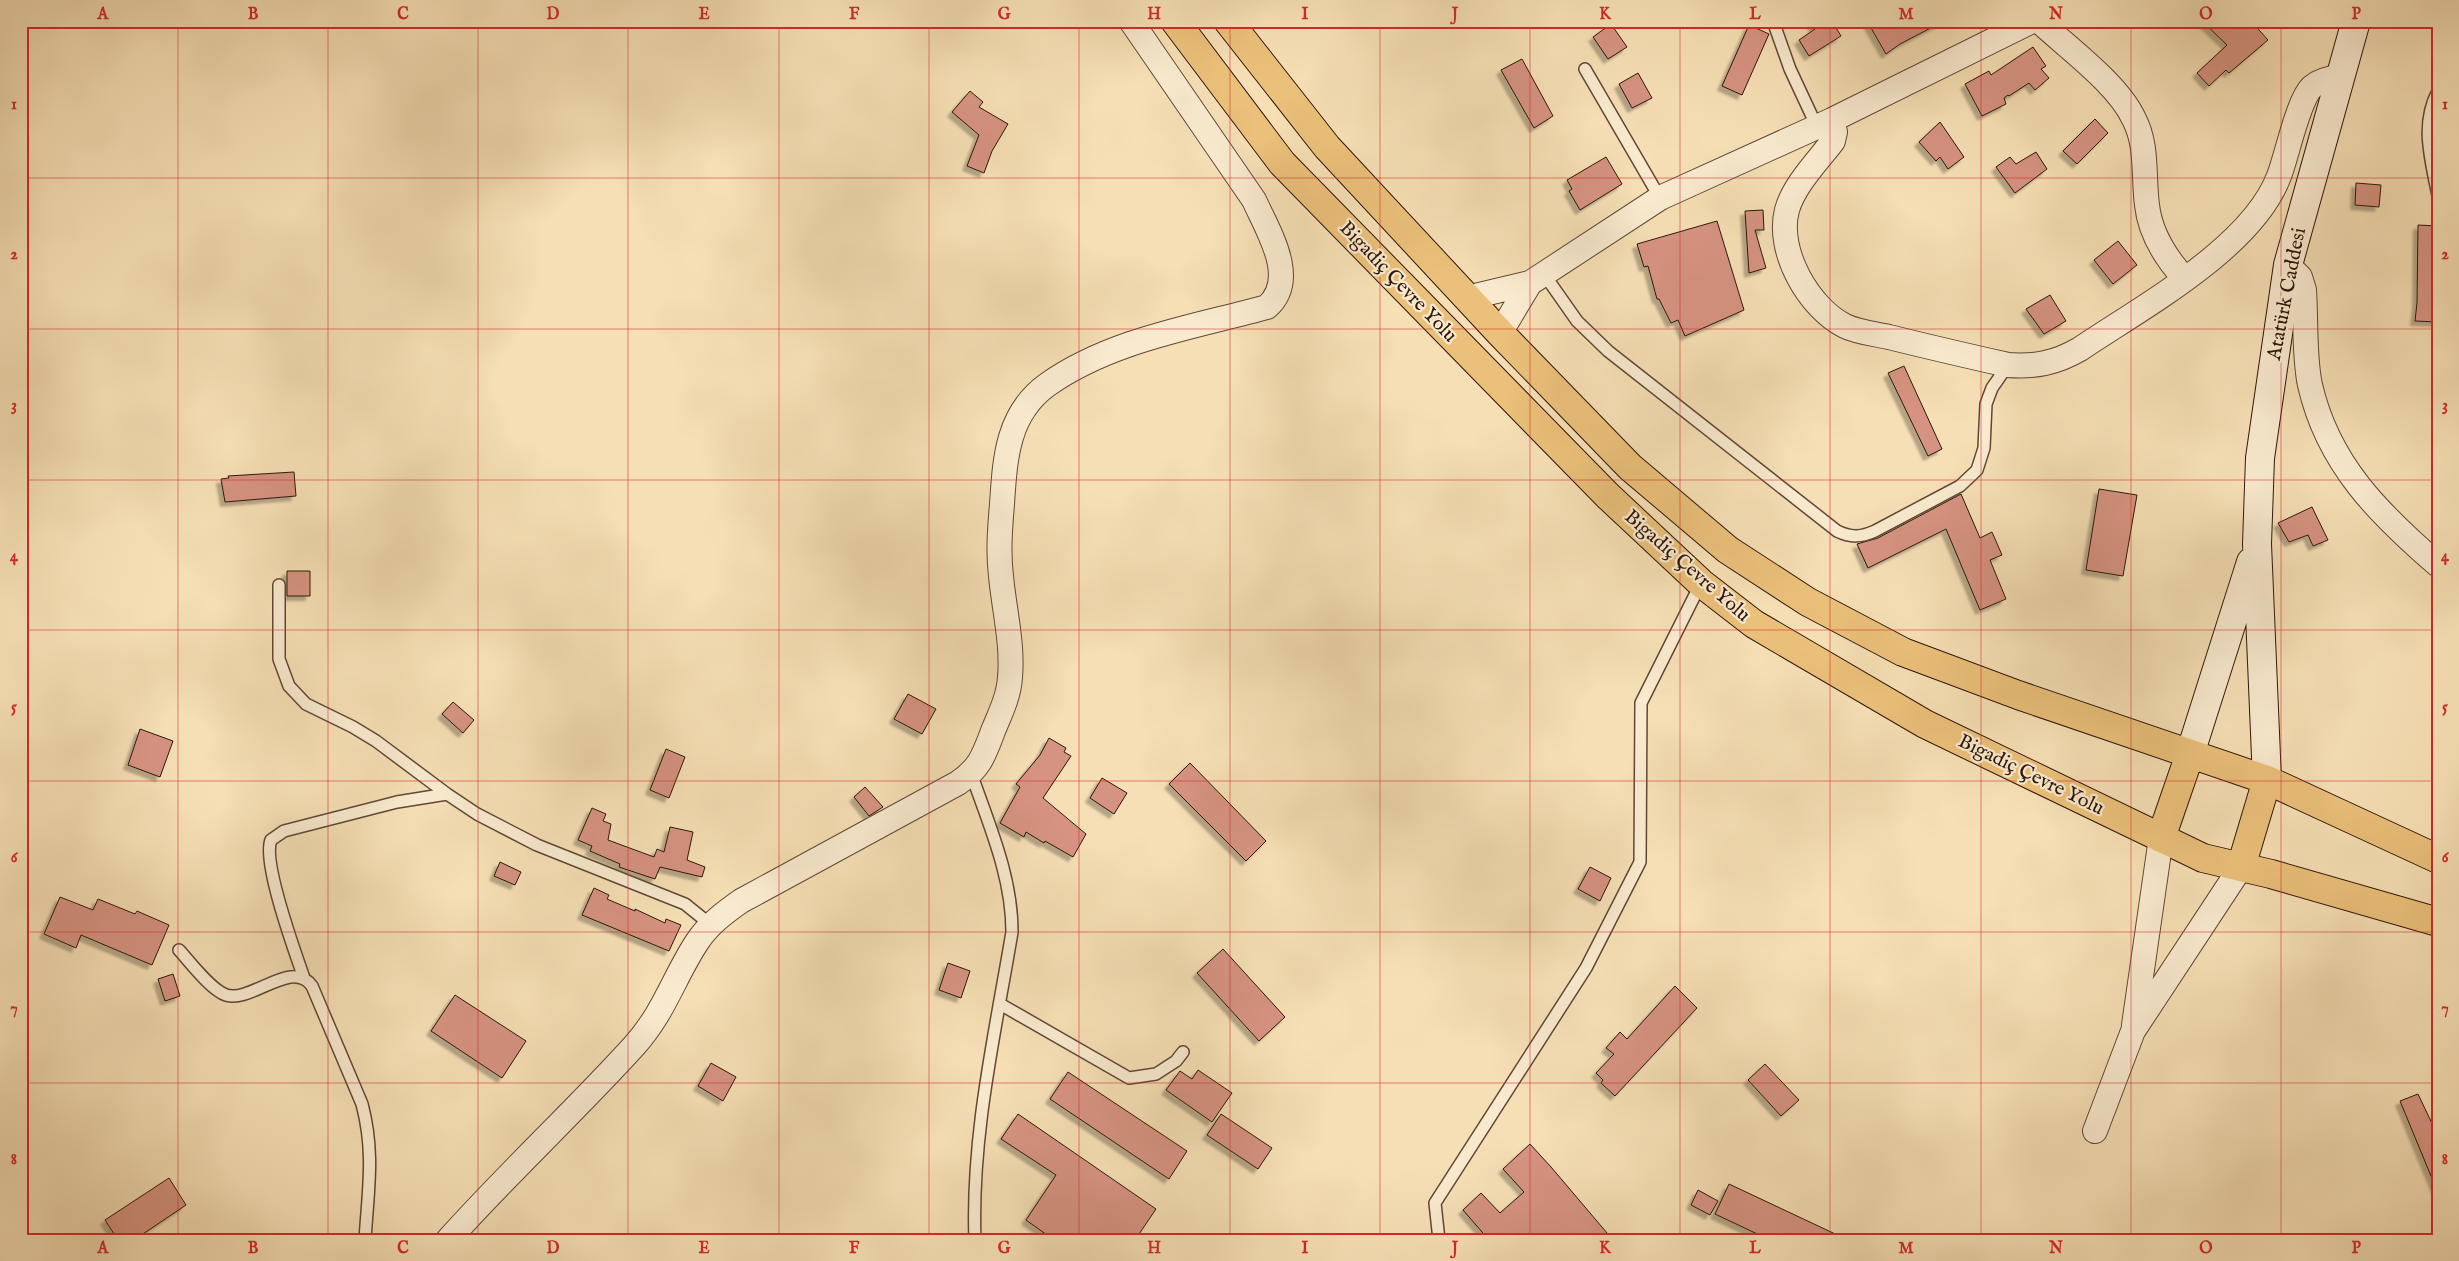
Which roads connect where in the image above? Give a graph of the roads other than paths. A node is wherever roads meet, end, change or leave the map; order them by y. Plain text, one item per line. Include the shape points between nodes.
1 (1131, 21) edge
2 (1175, 21) edge
3 (1228, 21) edge
4 (1773, 21) edge
5 (2032, 21) edge
6 (2039, 21) edge
7 (2356, 21) edge
8 (2008, 27) edge
9 (1585, 69) dead end
10 (2340, 77) junction
11 (2438, 90) edge
12 (1825, 124) junction
13 (2438, 196) edge
14 (1660, 198) junction
15 (2288, 265) junction
16 (1537, 278) junction
17 (2184, 278) junction
18 (1467, 298) junction
19 (1500, 333) junction
20 (2008, 365) junction
21 (2257, 544) junction
22 (2438, 565) edge
23 (1701, 583) junction
24 (279, 585) dead end
25 (2190, 754) junction
26 (972, 774) junction
27 (2267, 780) junction
28 (447, 794) junction
29 (2161, 838) junction
30 (2438, 859) edge
31 (2241, 867) junction
32 (2438, 922) edge
33 (711, 924) junction
34 (178, 950) dead end
35 (304, 978) junction
36 (1000, 1004) junction
37 (2133, 1032) junction
38 (1183, 1052) dead end
39 (2095, 1131) dead end
40 (365, 1240) edge
41 (448, 1240) edge
42 (975, 1240) edge
43 (1438, 1240) edge

1 - 26 street via 1254,200 1275,248 1282,279 1280,290 1267,307 1133,343 1086,362 1046,386 1028,403 1017,420 1006,454 999,546 1011,660 1010,679 984,754
2 - 23 highway, Bigadiç Çevre Yolu via 1282,163 1608,496
3 - 18 highway, Bigadiç Çevre Yolu via 1327,147
4 - 12 lane via 1790,69
5 - 8 street
6 - 17 street via 2118,95 2134,118 2144,155 2151,221 2163,250
7 - 10 main road, Atatürk Caddesi
8 - 12 street
9 - 14 lane
10 - 15 main road, Atatürk Caddesi
10 - 17 street via 2320,82 2305,95 2279,176 2262,207 2223,249
11 - 13 lane via 2427,126
12 - 14 street
12 - 20 street via 1835,132 1833,141 1794,194 1786,212 1790,253 1807,291 1818,305 1846,327
14 - 16 street
15 - 21 main road, Atatürk Caddesi via 2260,458
15 - 22 street via 2300,277 2304,290 2310,383 2326,432 2367,499
16 - 18 street
16 - 19 street
16 - 20 lane via 1608,351 1837,531 1850,536 1875,531 1969,479 1982,460 1986,404 1992,388
17 - 20 street via 2064,358 2030,366
18 - 19 highway, Bigadiç Çevre Yolu
19 - 25 highway, Bigadiç Çevre Yolu via 1630,467 1728,550 1808,602 1903,652
21 - 25 main road, Atatürk Caddesi
21 - 27 main road, Atatürk Caddesi
23 - 29 highway, Bigadiç Çevre Yolu via 1754,624 1925,724
23 - 43 lane via 1641,703 1640,862 1586,968 1435,1203
24 - 28 lane via 279,659 285,678 297,696 376,741
25 - 27 highway, Bigadiç Çevre Yolu
25 - 29 highway
26 - 33 street via 741,901
26 - 36 lane via 1010,890 1012,932
27 - 30 highway, Bigadiç Çevre Yolu
27 - 31 highway
28 - 33 lane via 537,845 685,904
28 - 35 lane via 397,802 284,831 271,840 268,854 286,927
29 - 31 highway, Bigadiç Çevre Yolu via 2203,858
29 - 37 street
31 - 32 highway, Bigadiç Çevre Yolu
31 - 37 street
33 - 41 street via 697,942 664,1004 635,1045 493,1189
34 - 35 lane via 218,991 230,996 293,976
35 - 40 lane via 312,986 362,1104 367,1124 371,1152
36 - 38 lane via 1129,1078 1156,1074 1176,1061
36 - 42 lane via 975,1168
37 - 39 street

